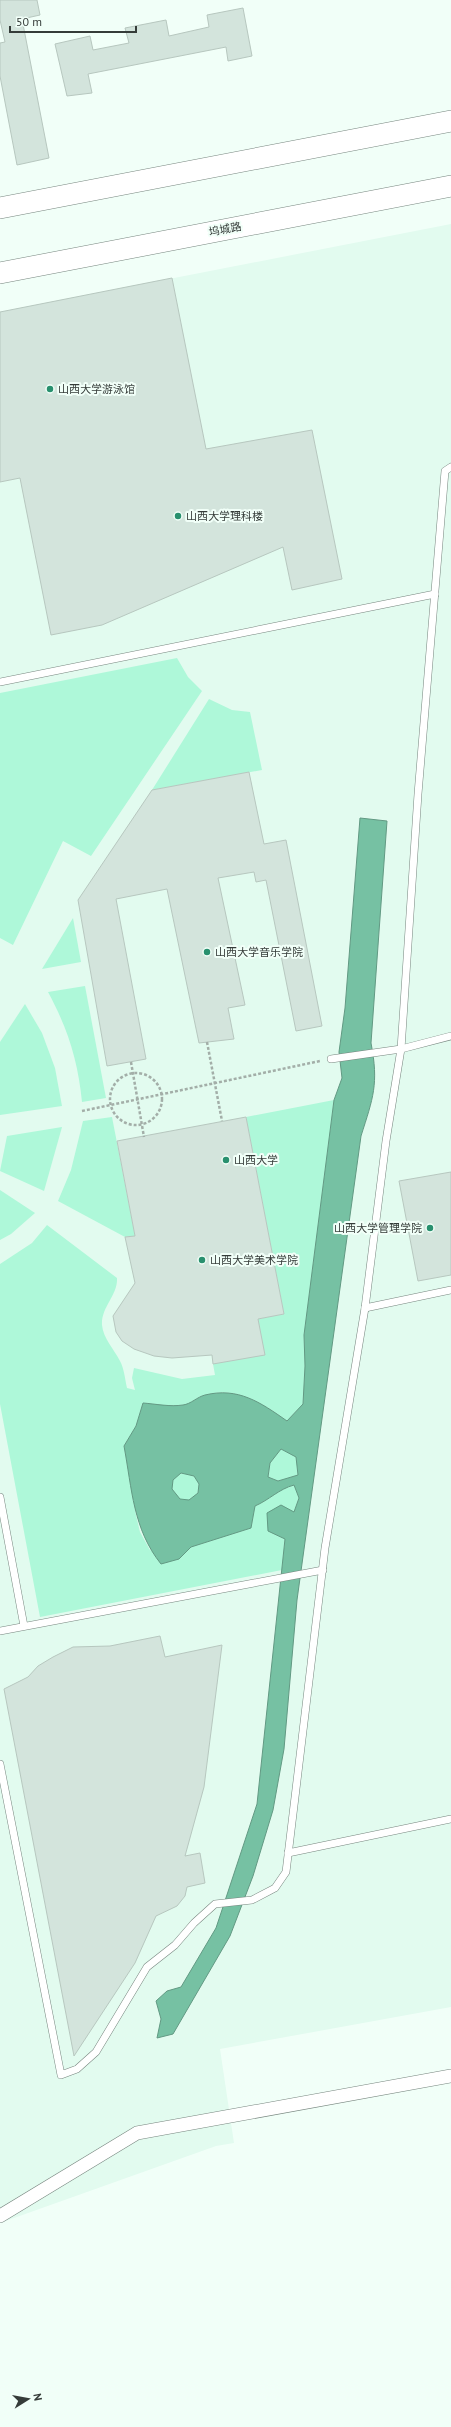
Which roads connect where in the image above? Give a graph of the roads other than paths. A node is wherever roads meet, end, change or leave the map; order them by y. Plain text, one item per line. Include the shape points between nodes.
1 (451, 121) edge
2 (451, 186) edge
3 (0, 208) edge
4 (0, 273) edge
5 (451, 467) edge
6 (435, 594) junction
7 (0, 682) edge
8 (451, 1036) edge
9 (401, 1048) junction
10 (331, 1059) road end
11 (451, 1290) edge
12 (365, 1308) junction
13 (0, 1497) edge
14 (323, 1570) junction
15 (24, 1626) junction
16 (0, 1631) edge
17 (0, 1764) edge
18 (451, 1820) edge
19 (288, 1853) junction
20 (451, 2076) edge
21 (0, 2216) edge

1 - 3 main road
2 - 4 main road, 坞城路
5 - 6 lane via 445,471
6 - 7 lane
6 - 9 lane
8 - 9 lane
9 - 10 lane
9 - 12 lane via 386,1141
11 - 12 lane
12 - 14 lane
13 - 15 lane
14 - 15 lane
14 - 19 lane
15 - 16 lane
17 - 19 lane via 61,2075 77,2069 96,2052 147,1967 175,1945 215,1904 252,1900 275,1888 286,1872
18 - 19 lane
20 - 21 street via 137,2133

